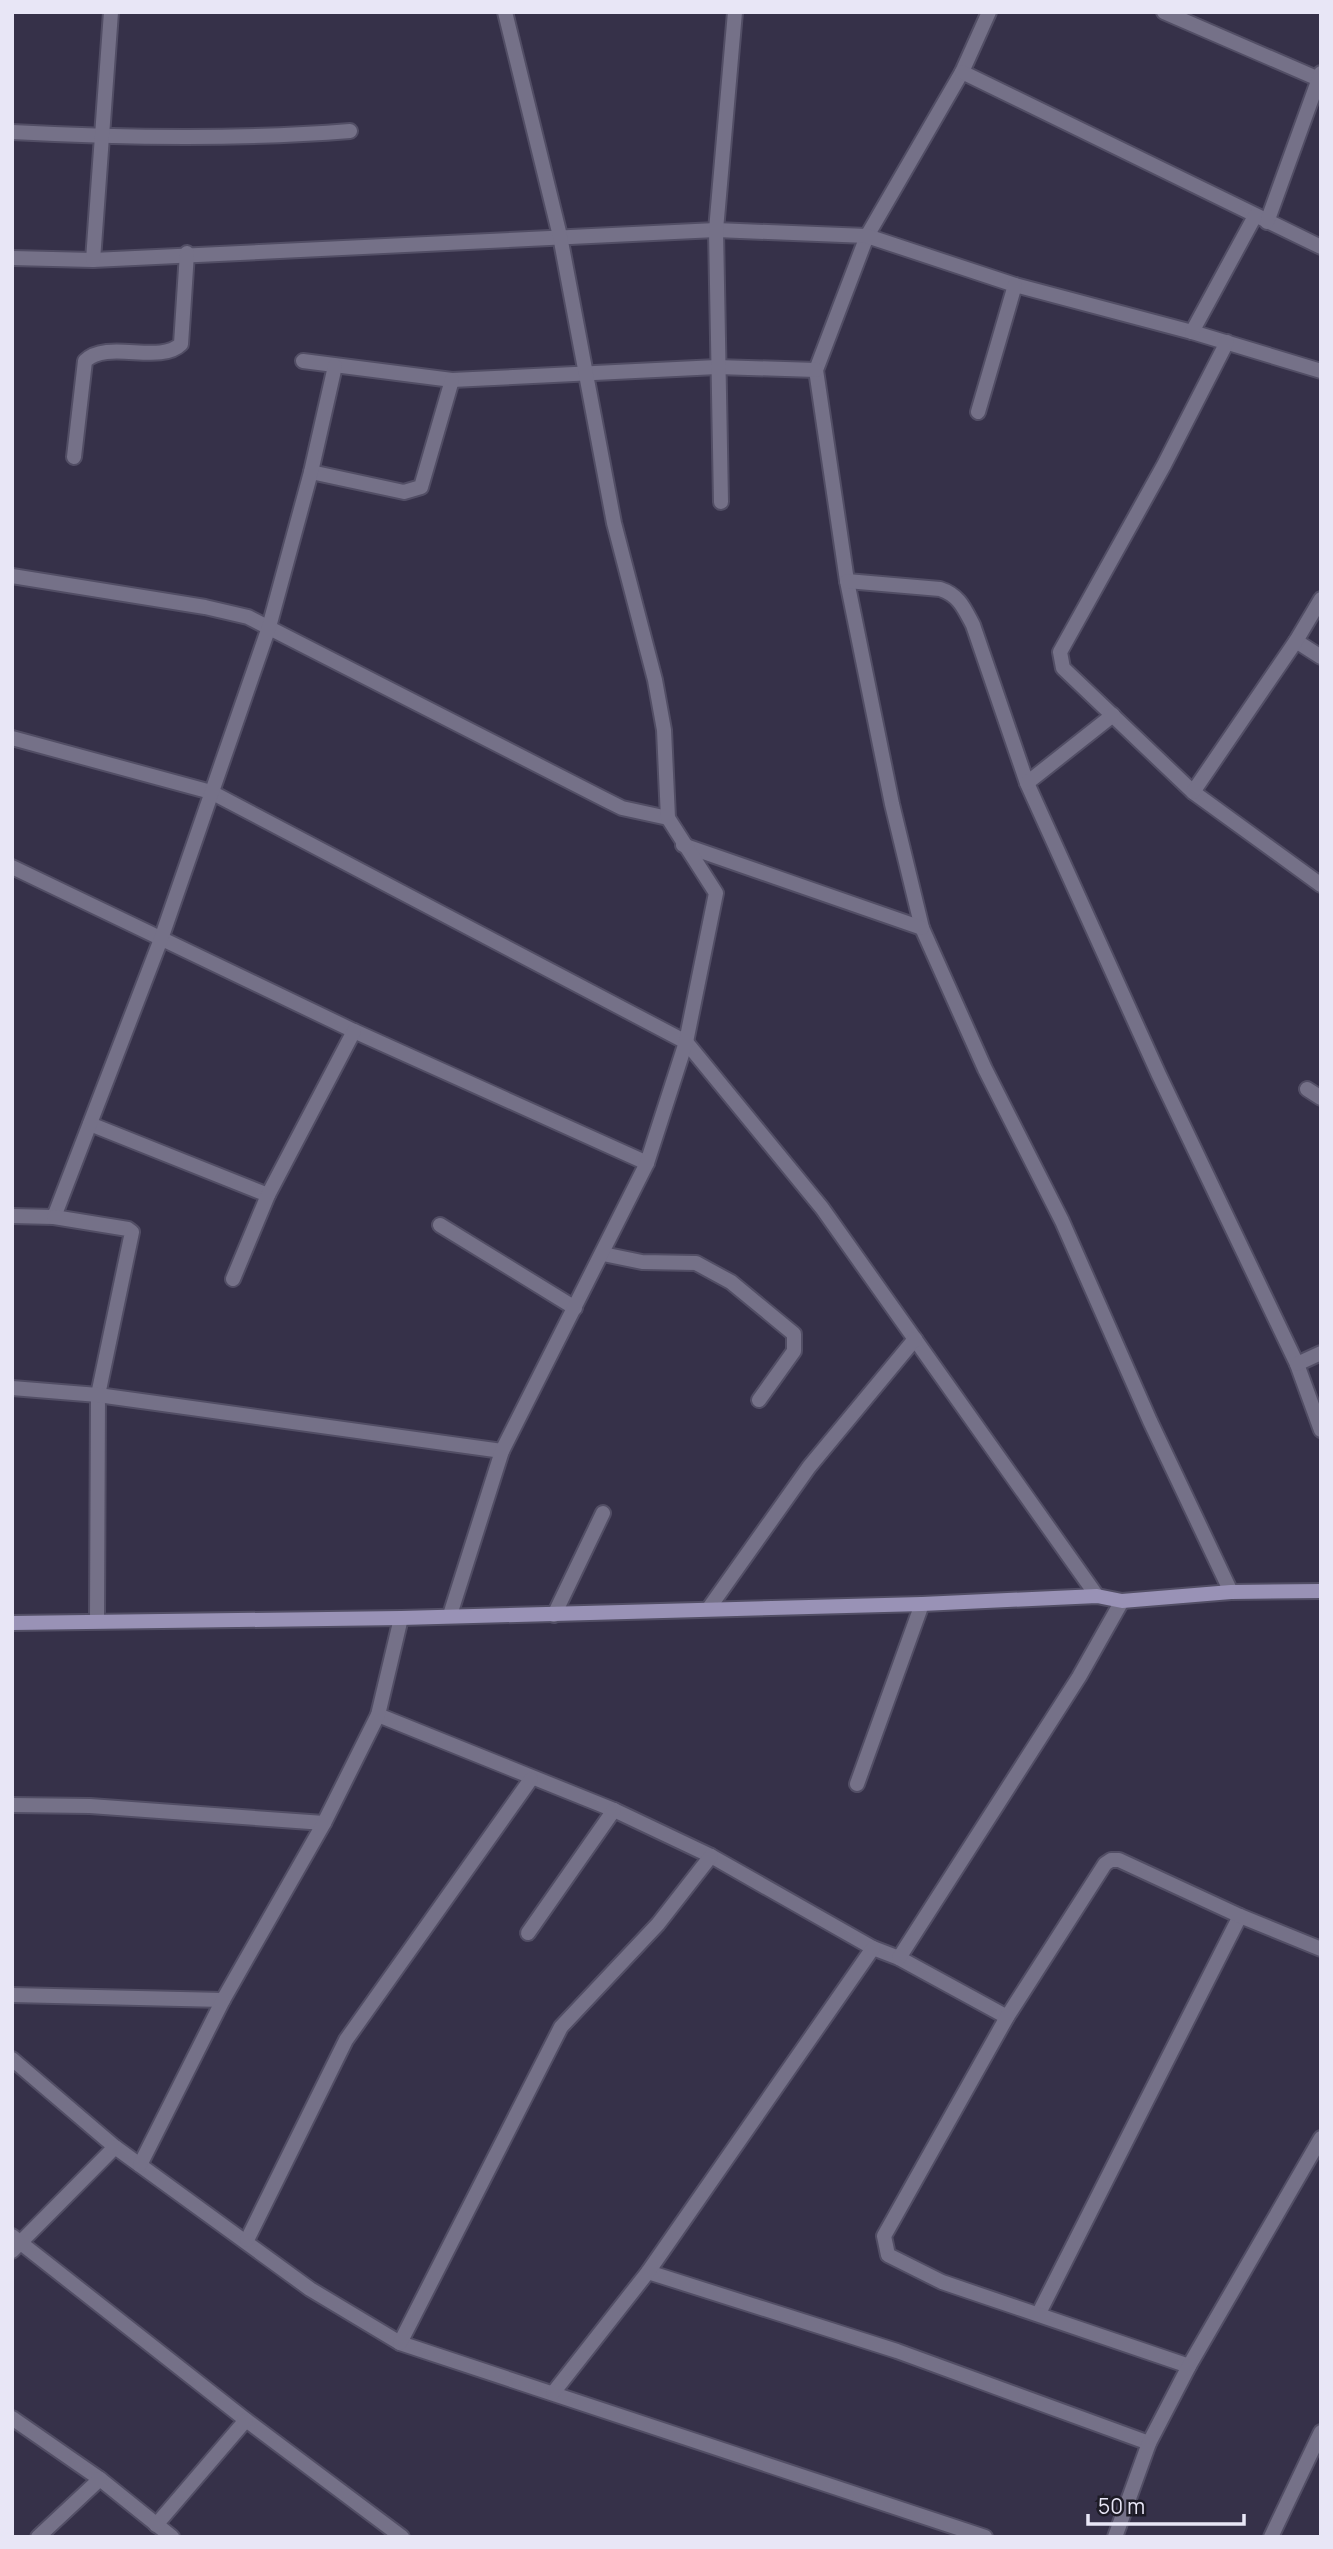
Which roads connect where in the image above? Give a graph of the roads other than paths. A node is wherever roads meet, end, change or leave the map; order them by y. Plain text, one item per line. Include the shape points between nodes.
1 (111, 12) edge
2 (505, 12) edge
3 (735, 12) edge
4 (989, 12) edge
5 (1164, 12) edge
6 (962, 72) junction
7 (1320, 77) edge
8 (350, 131) dead end
9 (12, 132) edge
10 (103, 136) junction
11 (1261, 219) junction
12 (716, 230) junction
13 (561, 236) junction
14 (867, 236) junction
15 (1321, 247) edge
16 (187, 253) junction
17 (12, 258) edge
18 (93, 260) junction
19 (1014, 285) junction
20 (1192, 332) junction
21 (1227, 342) junction
22 (303, 361) dead end
23 (335, 366) junction
24 (717, 367) junction
25 (816, 370) junction
26 (1321, 371) edge
27 (584, 373) junction
28 (452, 380) junction
29 (978, 412) dead end
30 (74, 457) dead end
31 (312, 472) junction
32 (721, 502) dead end
33 (12, 576) edge
34 (847, 581) junction
35 (1321, 599) edge
36 (269, 627) junction
37 (1296, 641) junction
38 (1321, 657) edge
39 (1113, 715) junction
40 (12, 738) edge
41 (1027, 783) junction
42 (211, 792) junction
43 (1193, 792) junction
44 (668, 818) junction
45 (683, 845) junction
46 (12, 867) edge
47 (1321, 885) edge
48 (922, 928) junction
49 (162, 939) junction
50 (354, 1031) junction
51 (686, 1042) junction
52 (1307, 1090) dead end
53 (1321, 1098) edge
54 (90, 1124) junction
55 (647, 1163) junction
56 (268, 1195) junction
57 (12, 1216) edge
58 (54, 1217) junction
59 (440, 1225) dead end
60 (603, 1254) junction
61 (233, 1279) dead end
62 (575, 1308) junction
63 (915, 1339) junction
64 (1321, 1353) edge
65 (1297, 1364) junction
66 (12, 1388) edge
67 (99, 1395) junction
68 (759, 1401) dead end
69 (1321, 1430) edge
70 (502, 1451) junction
71 (603, 1513) dead end
72 (1321, 1591) edge
73 (1231, 1592) junction
74 (1097, 1596) junction
75 (1122, 1601) junction
76 (922, 1604) junction
77 (709, 1608) junction
78 (450, 1615) junction
79 (554, 1615) junction
80 (401, 1618) junction
81 (97, 1620) junction
82 (12, 1623) edge
83 (378, 1715) junction
84 (531, 1779) junction
85 (857, 1784) dead end
86 (12, 1805) edge
87 (614, 1810) junction
88 (324, 1823) junction
89 (712, 1856) junction
90 (1240, 1916) junction
91 (528, 1933) dead end
92 (873, 1948) junction
93 (1321, 1949) edge
94 (899, 1958) junction
95 (12, 1995) edge
96 (223, 2000) junction
97 (1007, 2017) junction
98 (12, 2059) edge
99 (1321, 2138) edge
100 (115, 2147) junction
101 (140, 2165) junction
102 (247, 2240) junction
103 (15, 2243) edge
104 (648, 2272) junction
105 (1039, 2314) junction
106 (400, 2343) junction
107 (1189, 2367) junction
108 (553, 2393) junction
109 (12, 2418) edge
110 (246, 2420) junction
111 (1321, 2432) edge
112 (1149, 2443) junction
113 (100, 2479) junction
114 (156, 2525) junction
115 (38, 2537) edge
116 (172, 2537) edge
117 (402, 2537) edge
118 (985, 2537) edge
119 (1115, 2537) edge
120 (1271, 2537) edge

1 - 10 street
2 - 13 street
3 - 12 street
4 - 6 street
5 - 7 street
6 - 11 street
6 - 14 street
7 - 11 street
8 - 10 street via 275,137
9 - 10 street
10 - 18 street
11 - 15 street
11 - 20 street
12 - 13 street
12 - 14 street
12 - 24 street
13 - 16 street
13 - 27 street
14 - 19 street
14 - 25 street
16 - 18 street
16 - 30 street via 181,344 168,351 96,353 85,361
17 - 18 street
19 - 20 street
19 - 29 street
20 - 21 street
21 - 26 street
21 - 39 street via 1060,652 1063,668
22 - 23 street
23 - 28 street
23 - 31 street
24 - 25 street
24 - 27 street
24 - 32 street
25 - 34 street
27 - 28 street
27 - 44 street via 614,523 655,680 664,730
28 - 31 street via 421,487 404,492
31 - 36 street
33 - 36 street via 205,607
34 - 41 street via 940,589 961,602
34 - 48 street
35 - 37 street
36 - 42 street
36 - 44 street via 604,800
37 - 38 street
37 - 43 street
39 - 41 street
39 - 43 street
40 - 42 street
41 - 65 street
42 - 49 street
42 - 51 street
43 - 47 street
44 - 45 street
45 - 48 street
45 - 51 street via 716,893
46 - 49 street
48 - 73 street
49 - 50 street
49 - 54 street
50 - 55 street
50 - 56 street
51 - 55 street
51 - 63 street via 822,1208
52 - 53 street
54 - 56 street
54 - 58 street
55 - 60 street
56 - 61 street
57 - 58 street
58 - 67 street via 132,1232
59 - 62 street
60 - 62 street
60 - 68 street via 642,1262 696,1263 731,1282 783,1322 794,1334 794,1351
62 - 70 street
63 - 74 street
63 - 77 street via 809,1467
64 - 65 street
65 - 69 street
66 - 67 street
67 - 70 street
67 - 81 street
70 - 78 street
71 - 79 street
72 - 73 street
73 - 75 street
74 - 75 street
74 - 76 street
75 - 94 street via 1079,1677
76 - 77 street
76 - 85 street
77 - 79 street
78 - 79 street
78 - 80 street
80 - 81 street
80 - 83 street
81 - 82 street
83 - 84 street
83 - 88 street
84 - 87 street
84 - 102 street via 346,2040
86 - 88 street
87 - 89 street
87 - 91 street
88 - 96 street
89 - 92 street
89 - 106 street via 658,1924 561,2026
90 - 93 street
90 - 97 street via 1111,1860
90 - 105 street
92 - 94 street
92 - 104 street
94 - 97 street
95 - 96 street
96 - 101 street
97 - 105 street via 884,2236 884,2245 888,2255 942,2282
98 - 100 street
99 - 107 street
100 - 101 street
100 - 103 street
101 - 102 street
102 - 106 street via 310,2289
103 - 110 street
104 - 108 street
104 - 112 street via 897,2351
105 - 107 street
106 - 108 street
107 - 112 street
108 - 118 street
109 - 113 street
110 - 114 street
110 - 117 street
111 - 120 street
112 - 119 street
113 - 114 street
113 - 115 street
114 - 116 street

